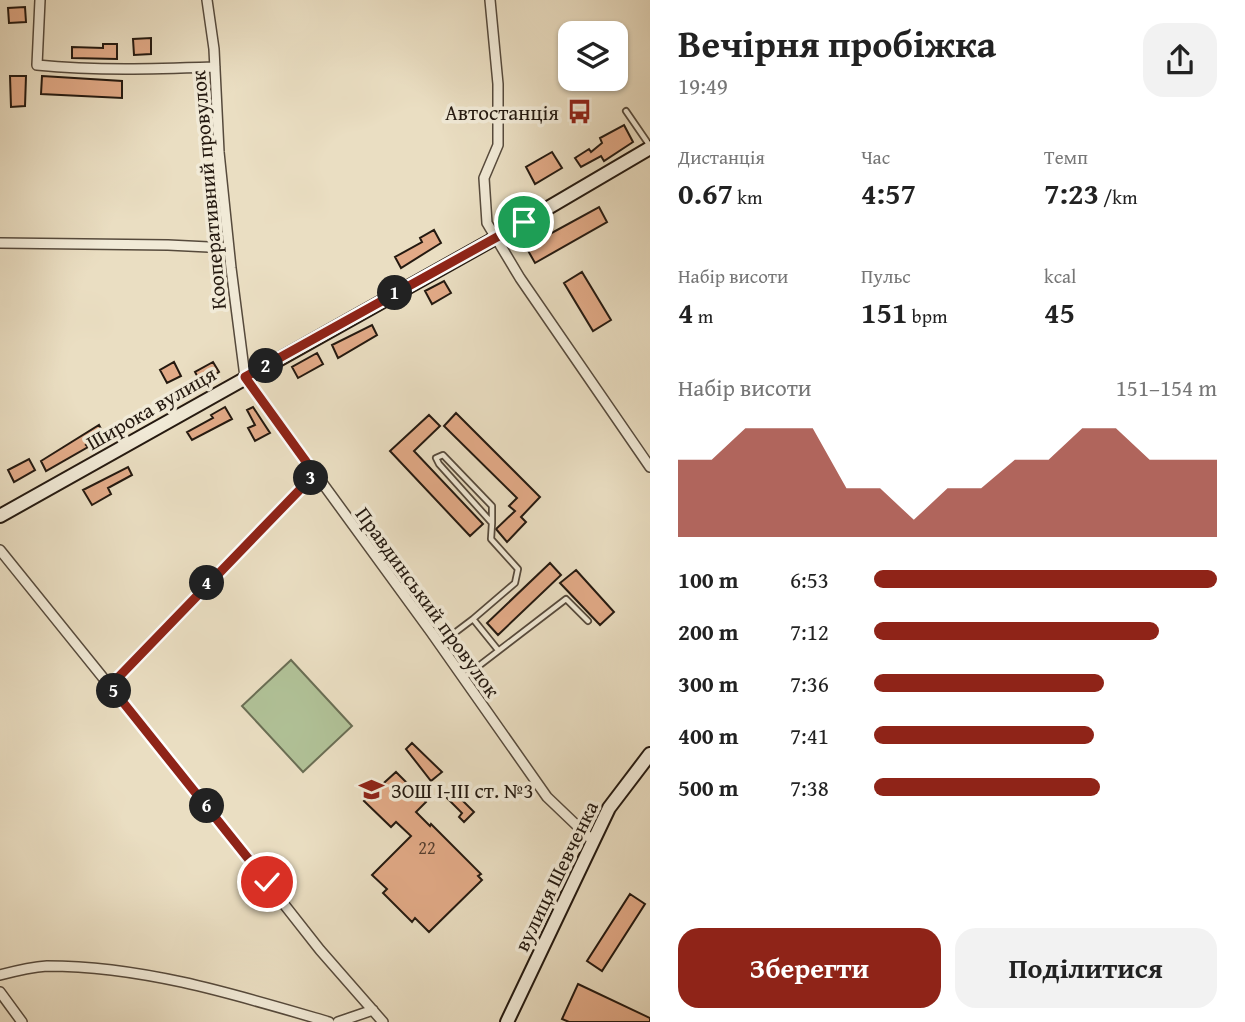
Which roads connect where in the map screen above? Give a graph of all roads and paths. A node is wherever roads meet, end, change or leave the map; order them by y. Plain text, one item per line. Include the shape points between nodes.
1 (40, 0) edge
2 (207, 0) edge
3 (491, 0) edge
4 (215, 67) junction
5 (626, 111) dead end
6 (650, 147) edge
7 (494, 238) junction
8 (0, 243) edge
9 (229, 248) junction
10 (245, 377) junction
11 (650, 467) edge
12 (315, 474) junction
13 (0, 516) edge
14 (492, 523) junction
15 (0, 550) edge
16 (473, 619) junction
17 (588, 621) dead end
18 (440, 644) junction
19 (498, 650) junction
20 (463, 679) junction
21 (110, 686) junction
22 (650, 754) edge
23 (592, 840) junction
24 (0, 975) edge
25 (0, 992) edge
26 (373, 1010) junction
27 (18, 1020) edge
28 (329, 1022) edge
29 (338, 1022) edge
30 (383, 1022) edge
31 (507, 1022) edge

1 - 4 street via 37,65 150,70
2 - 4 street, Кооперативний провулок
3 - 7 street via 498,145 484,178 487,223
4 - 9 street, Кооперативний провулок
5 - 6 lane
6 - 7 street, Широка вулиця
7 - 10 street, Широка вулиця
7 - 11 street
8 - 9 street
9 - 10 street, Кооперативний провулок
10 - 12 street, Правдинський провулок
10 - 13 street, Широка вулиця
12 - 18 street, Правдинський провулок
12 - 21 lane
14 - 14 lane via 439,464 436,458 443,455 492,506
14 - 16 lane via 491,538 518,569 514,583
15 - 21 street
16 - 18 lane
16 - 19 lane
17 - 19 lane via 566,599
18 - 20 street, Правдинський провулок
19 - 20 lane
20 - 23 street, Правдинський провулок via 547,797
21 - 26 street
22 - 23 street, вулиця Шевченка via 609,808
23 - 31 street, вулиця Шевченка
24 - 28 street via 45,966 103,970 199,984
25 - 27 street
26 - 29 street
26 - 30 street

